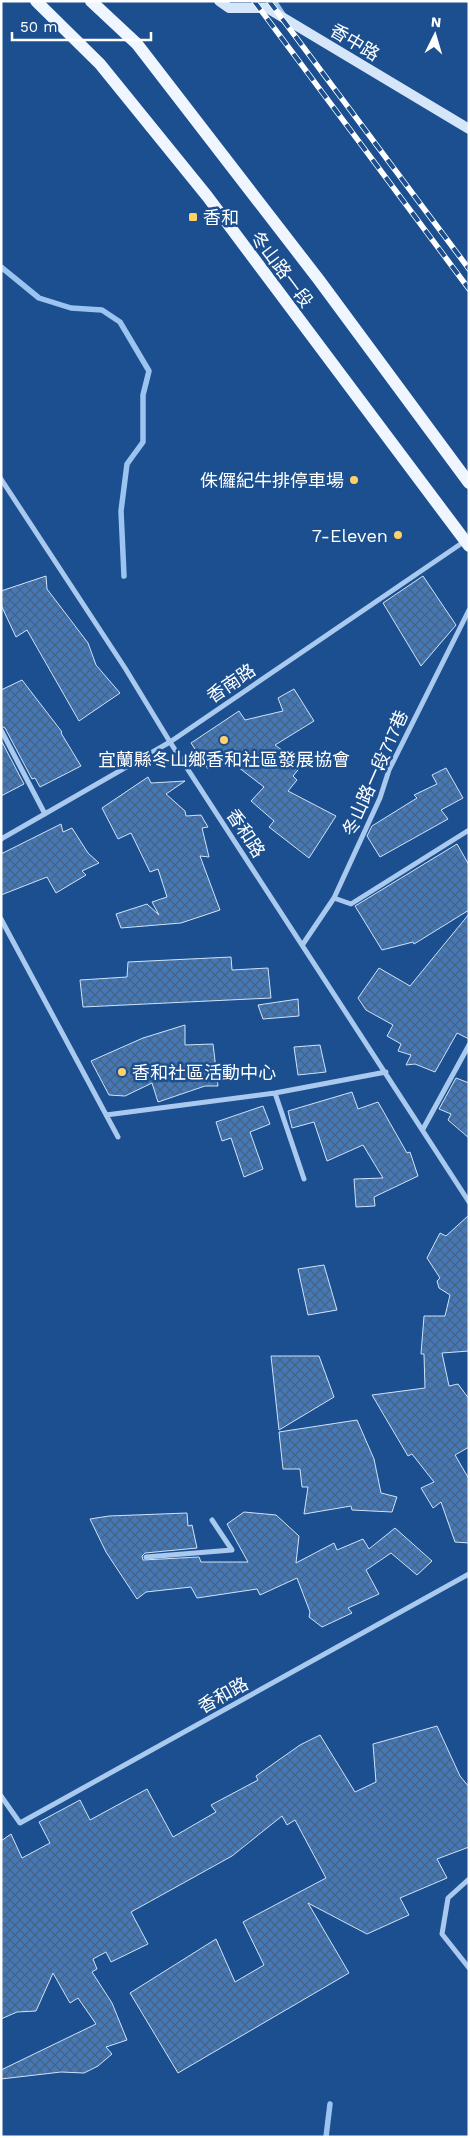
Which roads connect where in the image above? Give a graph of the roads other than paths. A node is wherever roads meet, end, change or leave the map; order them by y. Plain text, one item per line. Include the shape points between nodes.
1 (36, 1) edge
2 (91, 1) edge
3 (219, 1) edge
4 (469, 129) edge
5 (1, 479) edge
6 (469, 483) edge
7 (468, 541) edge
8 (469, 610) edge
9 (1, 730) edge
10 (170, 742) junction
11 (45, 814) junction
12 (469, 830) edge
13 (1, 839) edge
14 (334, 898) junction
15 (1, 919) edge
16 (302, 944) junction
17 (469, 1045) edge
18 (386, 1072) junction
19 (275, 1093) junction
20 (106, 1115) junction
21 (423, 1129) junction
22 (118, 1137) dead end
23 (304, 1179) dead end
24 (469, 1202) edge
25 (212, 1520) dead end
26 (146, 1557) dead end
27 (469, 1574) edge
28 (1, 1796) edge
29 (469, 1880) edge
30 (469, 1968) edge

1 - 7 main road, 冬山路一段 via 100,64 207,196
2 - 6 main road, 冬山路一段 via 137,44
3 - 4 street, 香中路 via 229,8 267,8
5 - 10 street, 香和路 via 126,668
7 - 10 street, 香南路
8 - 14 street, 冬山路一段717巷 via 389,770 380,798
9 - 11 street
10 - 11 street, 香南路
10 - 16 street, 香和路
11 - 13 street, 香南路
12 - 14 street via 351,904
14 - 16 street, 冬山路一段717巷
15 - 20 street
16 - 18 street, 香和路
17 - 21 street
18 - 19 street
18 - 21 street, 香和路
19 - 20 street
19 - 23 street
20 - 22 street
21 - 24 street, 香和路
25 - 26 street via 232,1550
27 - 28 street, 香和路 via 20,1823
29 - 30 street via 448,1898 442,1934

